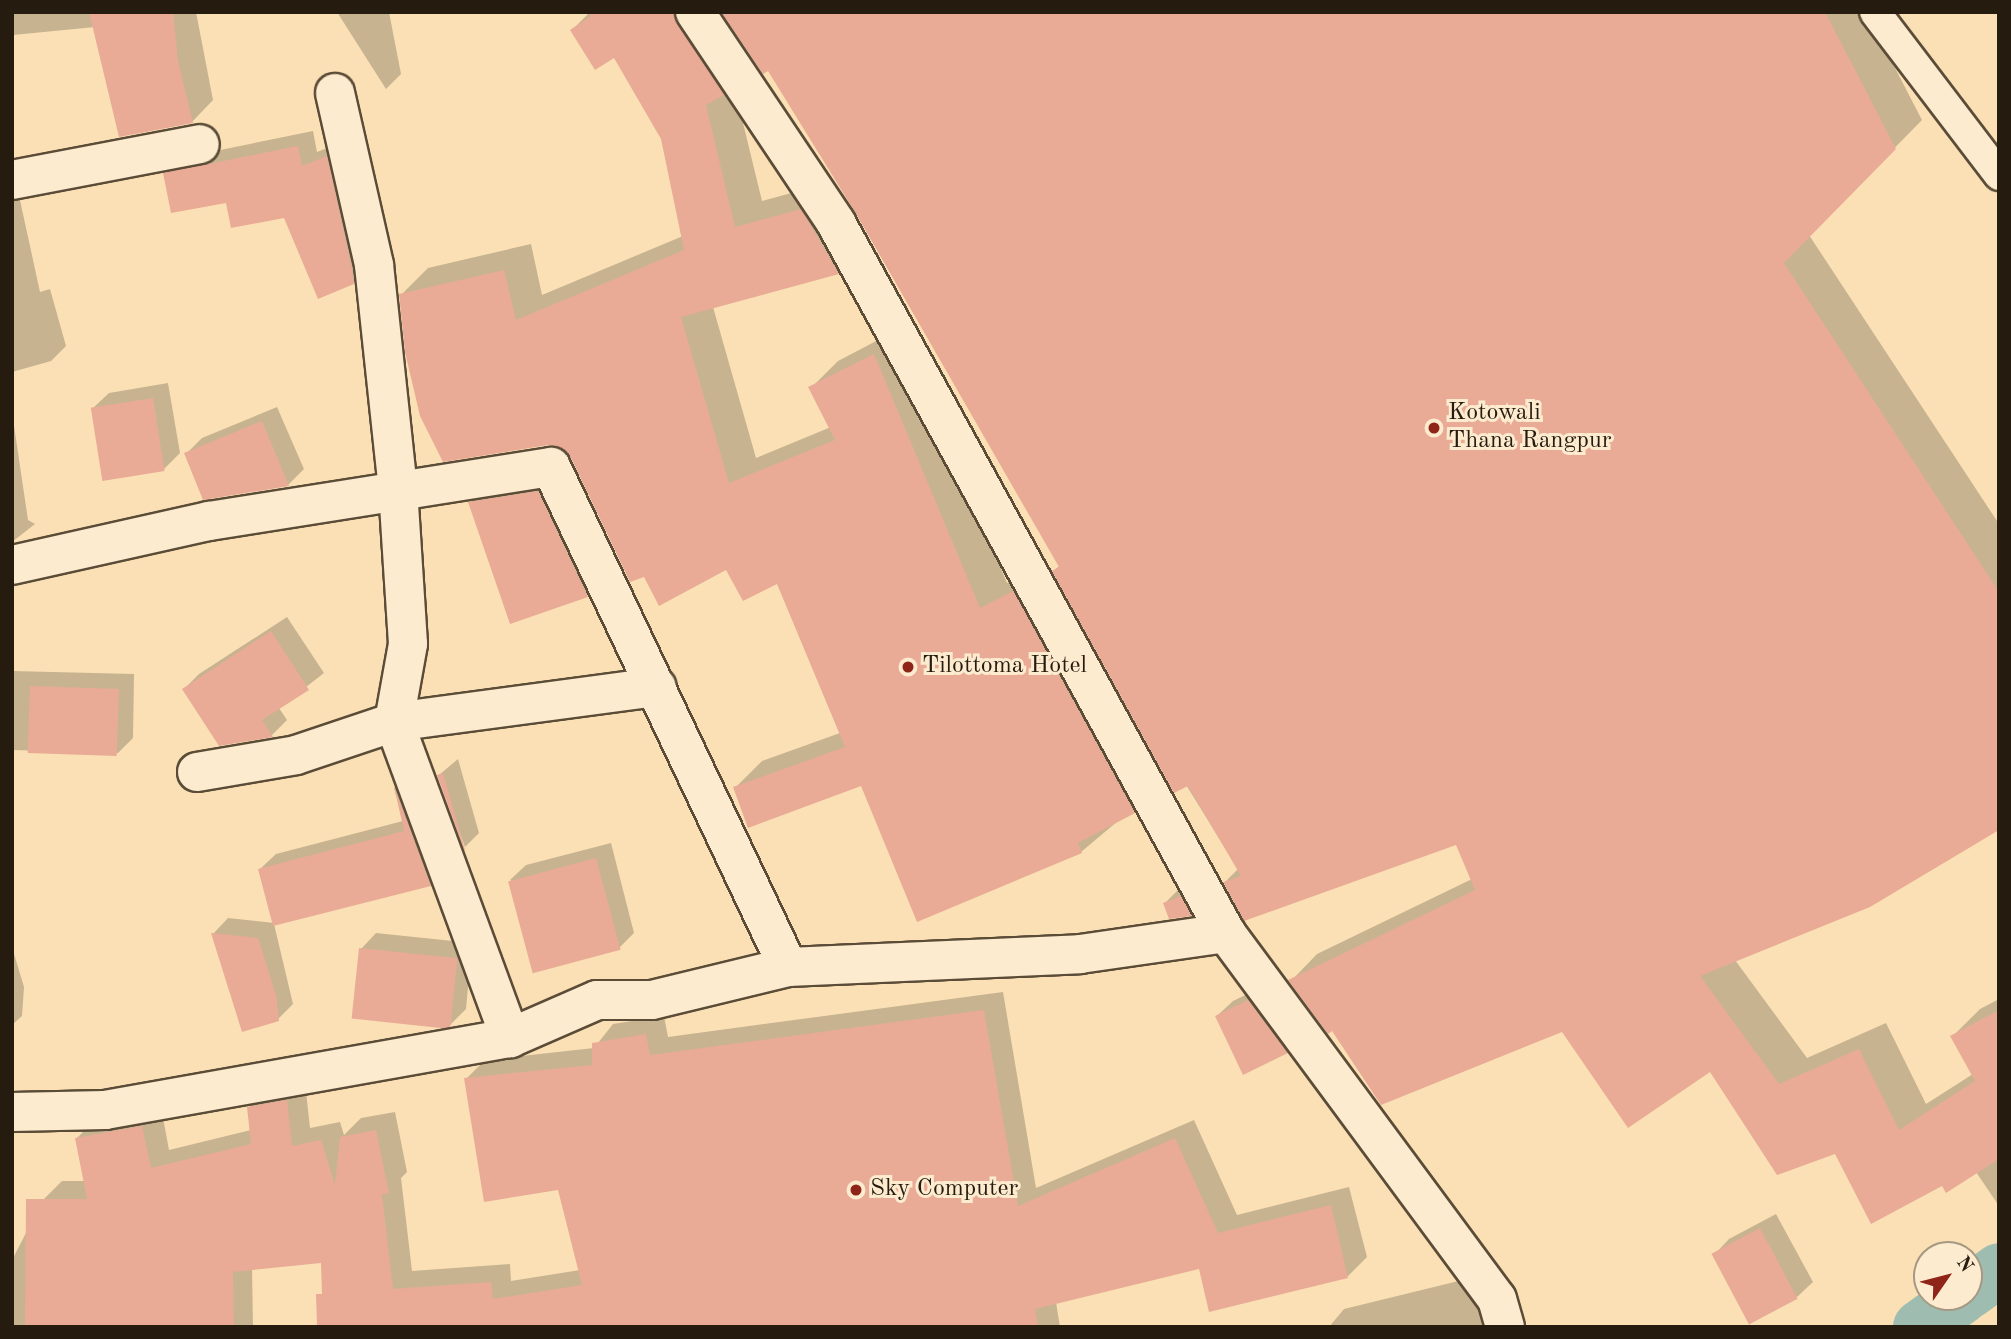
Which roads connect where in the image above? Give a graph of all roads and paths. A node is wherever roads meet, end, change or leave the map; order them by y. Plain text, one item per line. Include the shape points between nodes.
1 (695, 12) edge
2 (1875, 12) edge
3 (335, 93) dead end
4 (200, 144) dead end
5 (1999, 175) edge
6 (12, 180) edge
7 (398, 489) junction
8 (12, 565) edge
9 (657, 687) junction
10 (394, 722) junction
11 (197, 772) dead end
12 (1226, 933) junction
13 (788, 967) junction
14 (510, 1038) junction
15 (12, 1112) edge
16 (1505, 1327) edge

1 - 12 street via 836,223
2 - 5 lane
3 - 7 street via 374,265
4 - 6 street
7 - 8 street via 209,521
7 - 9 street via 551,467
7 - 10 street via 408,644
9 - 10 street
9 - 13 street
10 - 11 street via 296,755
10 - 14 street
12 - 13 street via 1080,954
12 - 16 street via 1497,1299
13 - 14 street via 652,1000 597,1000
14 - 15 street via 106,1110

